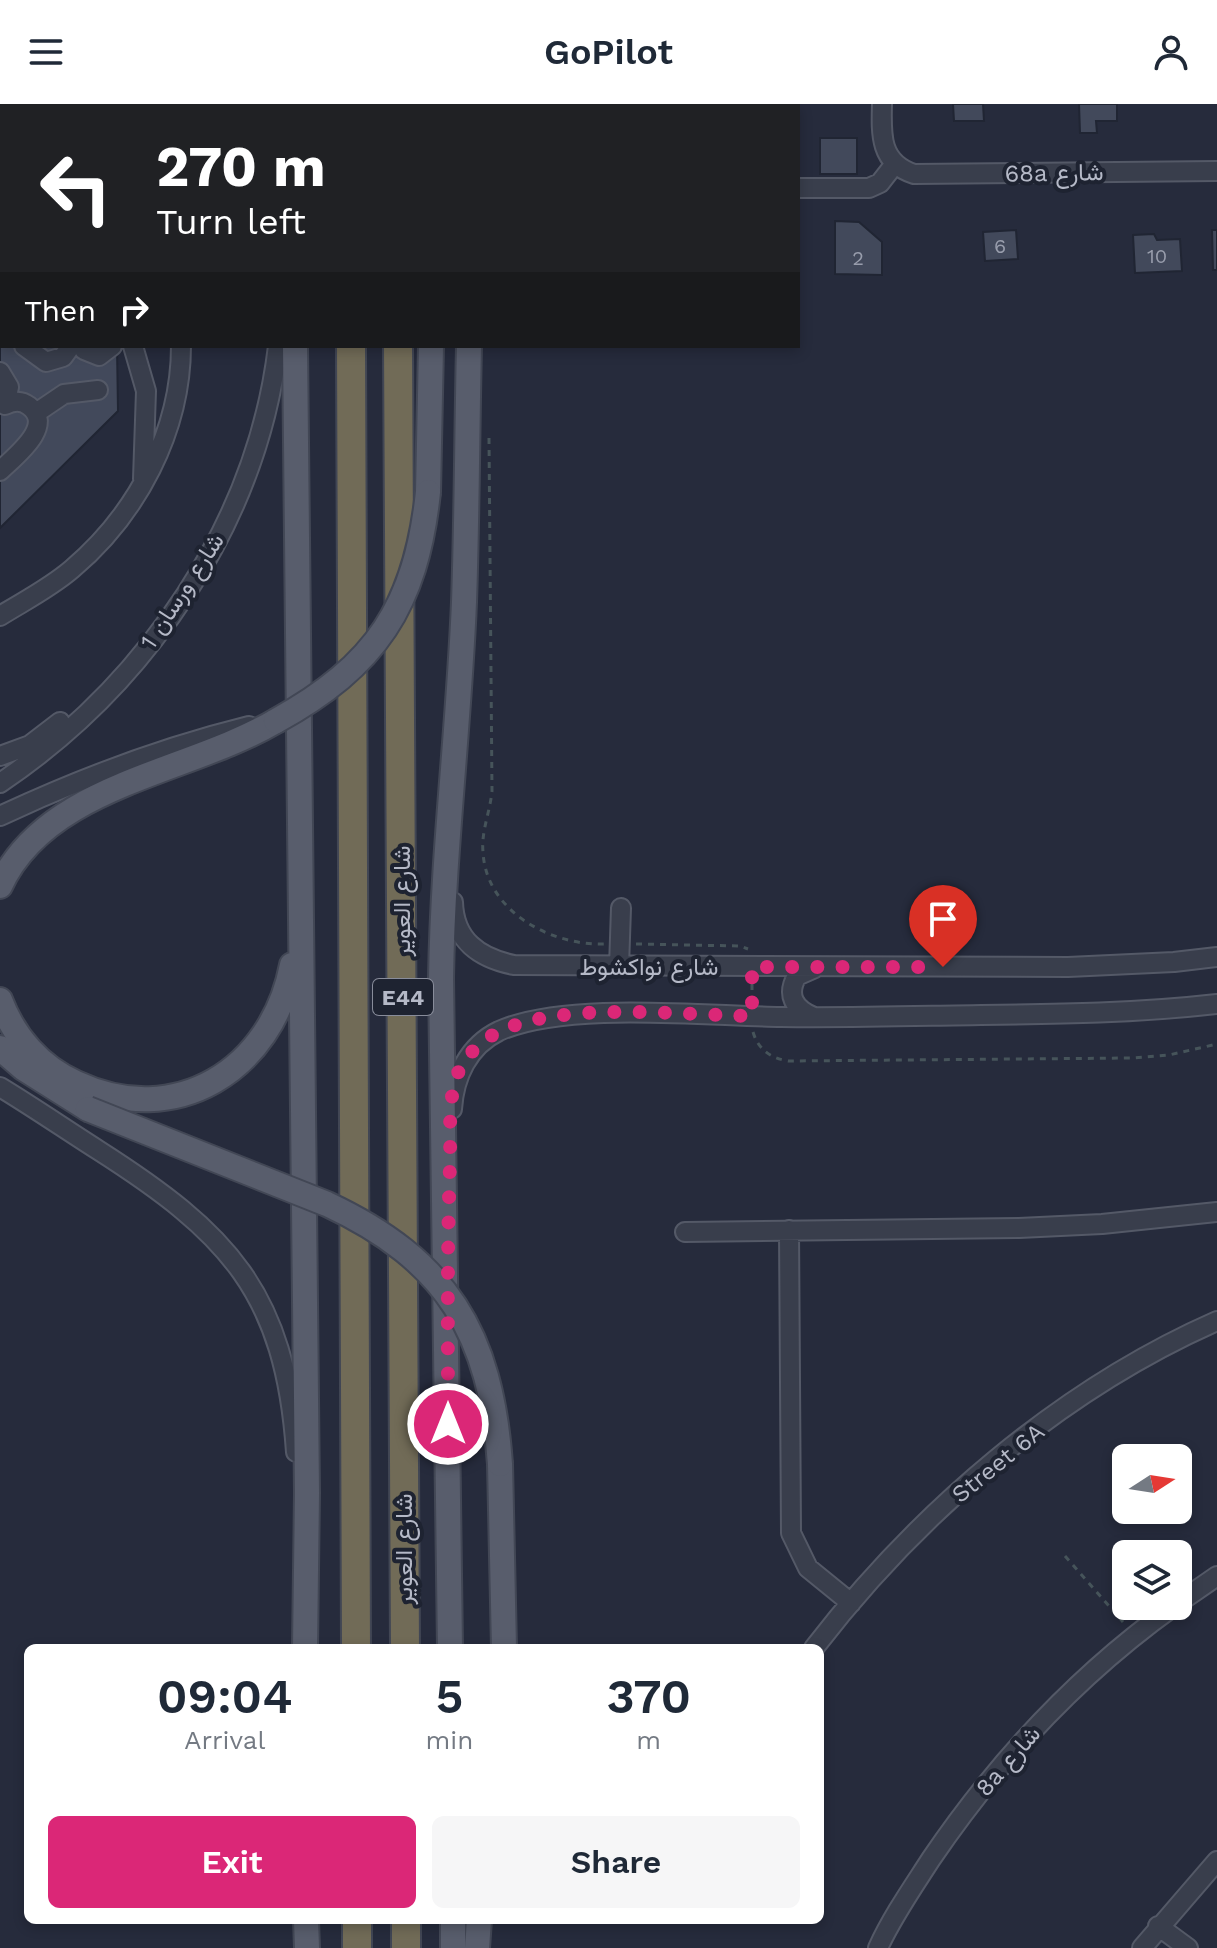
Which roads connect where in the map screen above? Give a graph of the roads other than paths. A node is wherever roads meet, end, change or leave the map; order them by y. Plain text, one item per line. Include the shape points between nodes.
1 (882, 104) edge
2 (894, 165) junction
3 (1217, 171) edge
4 (800, 188) edge
5 (22, 348) edge
6 (26, 348) edge
7 (77, 348) edge
8 (109, 348) edge
9 (134, 348) edge
10 (181, 348) edge
11 (278, 348) edge
12 (295, 348) edge
13 (351, 348) edge
14 (398, 348) edge
15 (431, 348) edge
16 (469, 348) edge
17 (0, 370) edge
18 (98, 390) dead end
19 (36, 413) junction
20 (0, 471) edge
21 (143, 479) junction
22 (0, 616) edge
23 (110, 691) junction
24 (276, 721) junction
25 (0, 756) edge
26 (0, 783) edge
27 (452, 807) junction
28 (0, 816) edge
29 (0, 886) edge
30 (300, 887) junction
31 (621, 908) dead end
32 (1217, 957) edge
33 (619, 967) junction
34 (817, 967) junction
35 (0, 1000) edge
36 (1217, 1004) edge
37 (814, 1017) junction
38 (0, 1048) edge
39 (0, 1087) edge
40 (447, 1200) junction
41 (1217, 1212) edge
42 (1177, 1216) junction
43 (1217, 1221) edge
44 (789, 1230) junction
45 (685, 1232) dead end
46 (1215, 1321) edge
47 (305, 1574) junction
48 (1217, 1576) edge
49 (1192, 1594) edge
50 (851, 1603) junction
51 (1156, 1620) edge
52 (305, 1644) edge
53 (356, 1644) edge
54 (405, 1644) edge
55 (450, 1644) edge
56 (504, 1644) edge
57 (817, 1644) edge
58 (1217, 1861) edge
59 (306, 1924) edge
60 (357, 1924) edge
61 (406, 1924) edge
62 (453, 1924) edge
63 (479, 1924) edge
64 (1158, 1926) junction
65 (307, 1948) edge
66 (357, 1948) edge
67 (406, 1948) edge
68 (453, 1948) edge
69 (477, 1948) edge
70 (878, 1948) edge
71 (1142, 1948) edge
72 (1188, 1948) edge

1 - 2 street via 883,142
2 - 3 street, 68a شارع via 925,176
2 - 4 street via 869,188
5 - 17 street
6 - 7 street via 52,362
7 - 8 street via 99,356
9 - 21 street via 146,391
10 - 21 street via 174,416
11 - 23 street, شارع ورسان 1 via 262,426 226,522 149,647
12 - 30 main road
13 - 53 highway, شارع العوير / E44
14 - 54 highway, شارع العوير / E44
15 - 24 main road, bridge via 428,492 423,540 408,587 385,629 353,666 318,698
16 - 27 main road via 464,602
17 - 19 street via 9,387 5,405 19,402
18 - 19 street via 64,394
19 - 20 street via 35,434
21 - 22 street via 93,549 50,586
23 - 25 street via 30,745
23 - 26 street, شارع ورسان 1
24 - 28 street via 198,740
24 - 29 main road via 74,810 20,851
27 - 33 street, شارع نواكشوط via 455,925 464,940 486,957 514,965
27 - 40 main road via 442,949
30 - 35 main road via 292,968 283,1003 266,1034 243,1061 181,1095 123,1099 59,1075 29,1050
30 - 47 main road
31 - 33 street
32 - 34 street, شارع نواكشوط via 1068,967
33 - 34 street, شارع نواكشوط
34 - 37 street via 797,976 792,985 795,1006
36 - 37 street via 1073,1014
37 - 40 street via 593,1013 522,1023 496,1033 474,1049 458,1071
38 - 56 main road, bridge via 88,1109 366,1222 395,1241 446,1292 481,1354 497,1423
39 - 47 street via 181,1206 245,1276 274,1332 290,1394
40 - 55 main road
41 - 42 street
42 - 43 street via 1192,1223
42 - 44 street via 1019,1228
44 - 45 street
44 - 50 street via 791,1533 808,1568
46 - 50 street, Street 6A via 1118,1374 1015,1447 924,1526
47 - 52 main road
48 - 49 street, 8a شارع
50 - 57 street, Street 6A
51 - 70 street, 8a شارع via 1045,1718 998,1770 915,1883
58 - 64 street
59 - 65 main road
60 - 66 highway
61 - 67 highway
62 - 68 main road
63 - 69 main road
64 - 71 street
64 - 72 street

